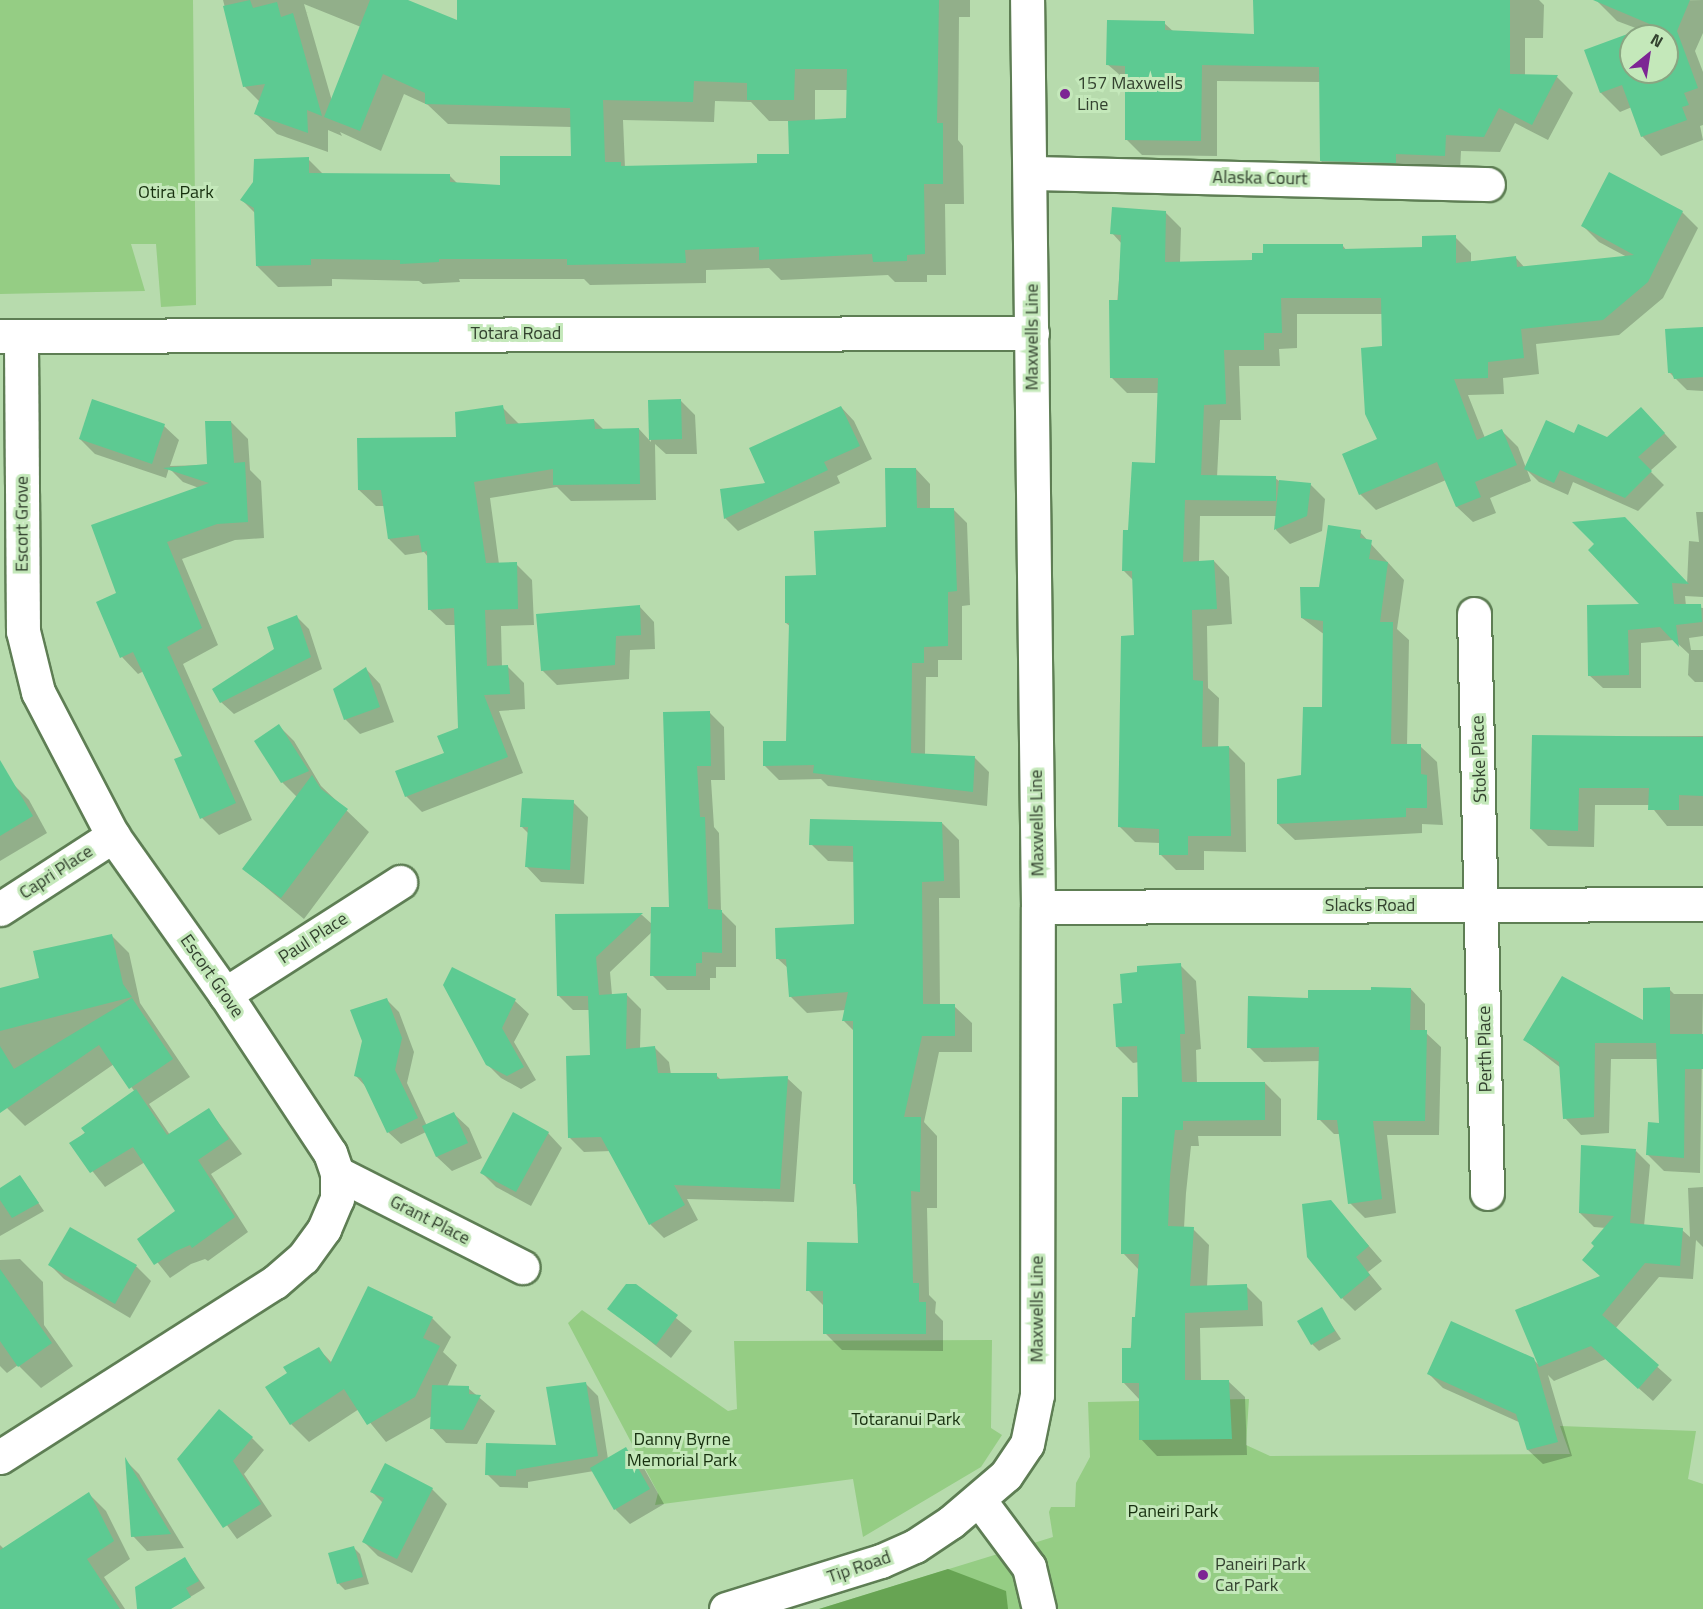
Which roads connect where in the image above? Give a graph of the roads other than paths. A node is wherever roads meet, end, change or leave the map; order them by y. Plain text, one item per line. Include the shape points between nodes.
1 (1027, 0) edge
2 (1031, 173) junction
3 (1488, 184) dead end
4 (1032, 333) junction
5 (11, 336) edge
6 (1474, 614) dead end
7 (113, 836) junction
8 (400, 882) dead end
9 (1703, 904) edge
10 (1484, 905) junction
11 (1038, 907) junction
12 (0, 909) edge
13 (225, 994) junction
14 (337, 1173) junction
15 (1487, 1193) dead end
16 (522, 1267) dead end
17 (0, 1457) edge
18 (980, 1501) junction
19 (726, 1609) edge
20 (1039, 1609) edge

1 - 2 street, Maxwells Line
2 - 3 street, Alaska Court
2 - 4 street, Maxwells Line
4 - 5 street, Totara Road
4 - 11 street, Maxwells Line
5 - 7 street, Escort Grove via 23,631 38,692
6 - 10 street, Stoke Place
7 - 12 street, Capri Place
7 - 13 street, Escort Grove
8 - 13 street, Paul Place
9 - 10 street, Slacks Road
10 - 11 street, Slacks Road
10 - 15 street, Perth Place
11 - 18 street, Maxwells Line via 1037,1395 1027,1444 1006,1475
13 - 14 street, Escort Grove via 330,1153
14 - 16 street, Grant Place
14 - 17 street, Escort Grove via 337,1199 324,1229 303,1258 275,1282
18 - 19 street, Tip Road via 898,1554
18 - 20 street via 1029,1567

